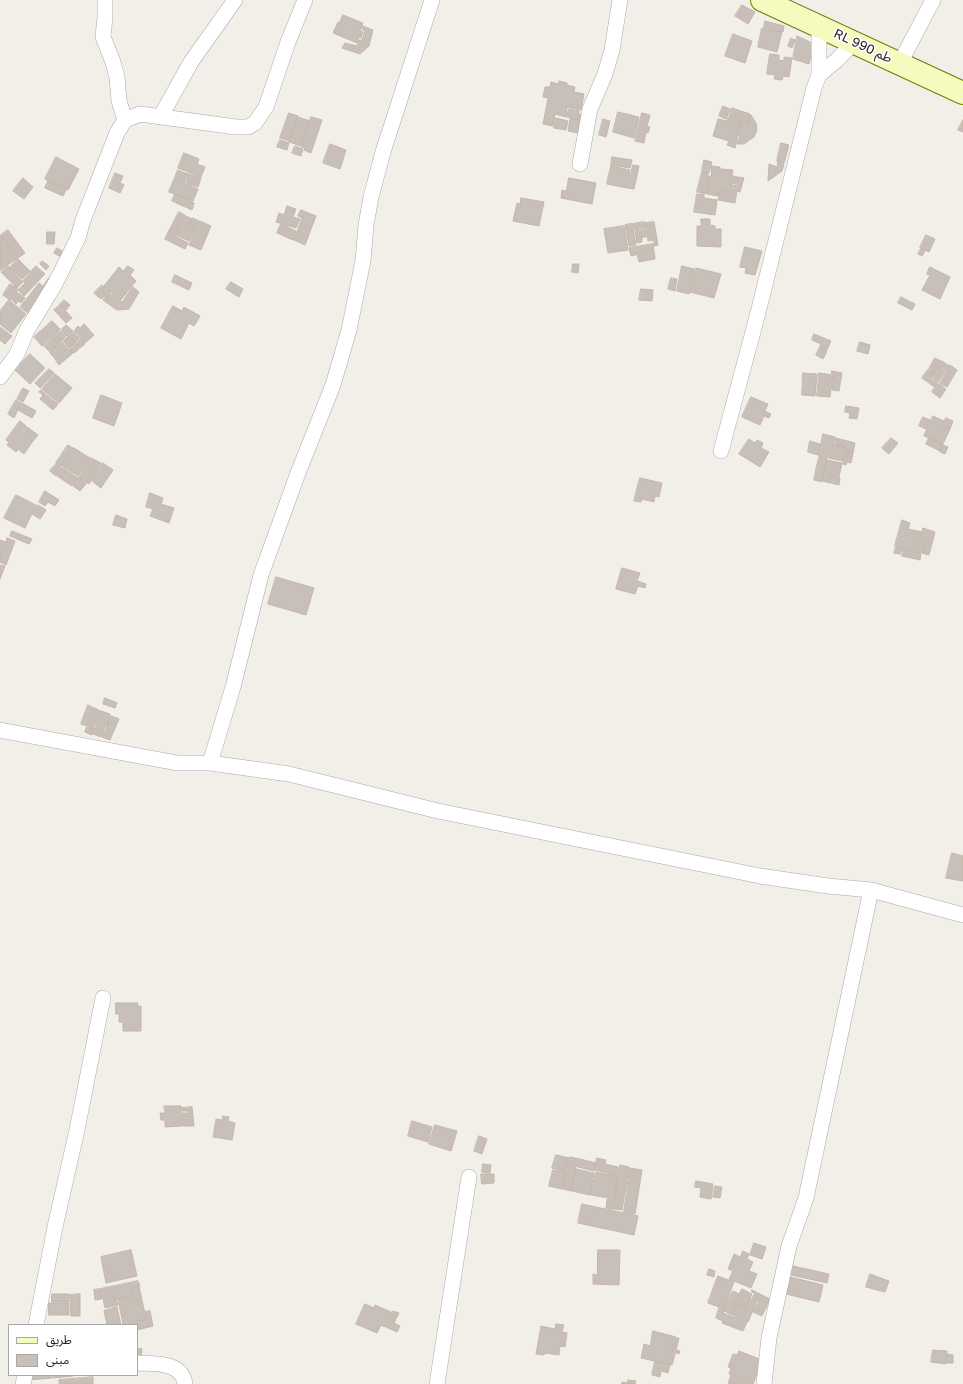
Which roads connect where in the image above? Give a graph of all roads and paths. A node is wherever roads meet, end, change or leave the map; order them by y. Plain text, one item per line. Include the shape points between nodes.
1 (105, 0) edge
2 (235, 0) edge
3 (305, 0) edge
4 (432, 0) edge
5 (620, 0) edge
6 (762, 0) edge
7 (933, 0) edge
8 (819, 26) junction
9 (854, 42) junction
10 (900, 63) junction
11 (819, 75) junction
12 (963, 94) edge
13 (161, 116) junction
14 (125, 120) junction
15 (580, 164) dead end
16 (0, 377) edge
17 (721, 450) dead end
18 (0, 730) edge
19 (210, 763) junction
20 (871, 890) junction
21 (963, 915) edge
22 (103, 998) dead end
23 (469, 1177) dead end
24 (36, 1324) edge
25 (138, 1362) edge
26 (185, 1384) edge
27 (437, 1384) edge
28 (764, 1384) edge

1 - 14 street via 103,37 117,77 119,101
2 - 13 street via 191,62
3 - 13 street via 266,107 255,123 248,127 236,127
4 - 19 street via 373,190 366,225 363,261 349,330 333,385 260,575
5 - 15 street via 612,50 590,109
6 - 8 street, RL طم 990
7 - 10 street
8 - 9 street, RL طم 990
8 - 11 street
9 - 10 street, RL طم 990
9 - 11 street
10 - 12 street, RL طم 990
11 - 17 street
13 - 14 street via 140,114
14 - 16 street via 117,133 78,238 56,284 27,330 17,354
18 - 19 street via 177,763
19 - 20 street via 289,774 438,811 760,876
20 - 21 street
20 - 28 street via 806,1198 789,1246 770,1338
22 - 24 street
23 - 27 street
25 - 26 street via 170,1366 180,1374

